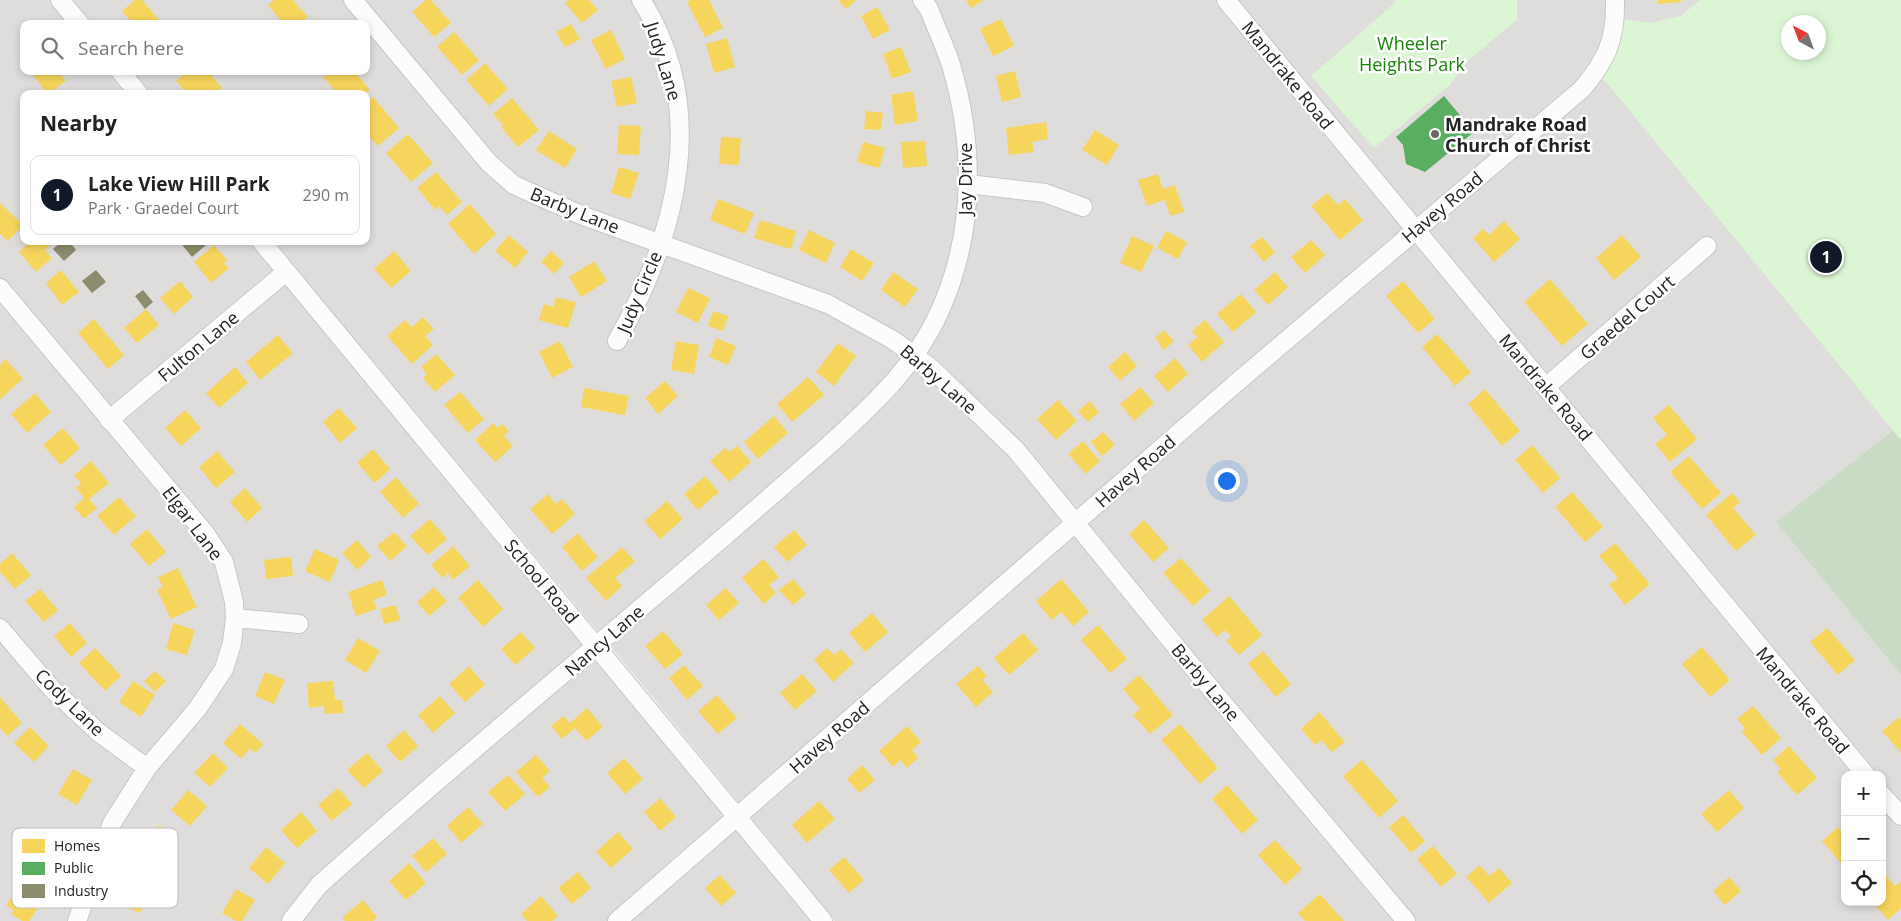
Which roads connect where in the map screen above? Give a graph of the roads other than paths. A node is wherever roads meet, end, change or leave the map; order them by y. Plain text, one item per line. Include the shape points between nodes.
1 (60, 0) edge
2 (353, 0) edge
3 (641, 0) edge
4 (922, 0) edge
5 (1226, 0) edge
6 (1615, 0) edge
7 (77, 20) edge
8 (370, 20) edge
9 (370, 20) edge
10 (123, 75) edge
11 (135, 90) edge
12 (968, 184) junction
13 (1083, 207) dead end
14 (1415, 230) junction
15 (660, 242) junction
16 (264, 245) edge
17 (1707, 246) dead end
18 (286, 272) junction
19 (0, 288) edge
20 (617, 341) dead end
21 (914, 355) junction
22 (1546, 387) junction
23 (109, 420) junction
24 (1075, 523) junction
25 (235, 618) junction
26 (299, 624) dead end
27 (0, 628) edge
28 (596, 647) junction
29 (147, 768) junction
30 (1863, 771) edge
31 (1886, 799) edge
32 (1901, 816) edge
33 (737, 817) junction
34 (111, 828) edge
35 (82, 908) edge
36 (77, 921) edge
37 (290, 921) edge
38 (617, 921) edge
39 (823, 921) edge
40 (1406, 921) edge

1 - 7 street
2 - 9 street, Barby Lane
3 - 15 street, Judy Lane via 660,36 675,84 682,137 672,204
4 - 12 street, Jay Drive via 954,78 966,134
5 - 14 street, Mandrake Road
6 - 14 street, Havey Road via 1610,47 1582,89
8 - 15 street, Barby Lane via 489,163 514,185 581,215
10 - 11 street
12 - 13 street via 1045,193
12 - 21 street, Jay Drive via 966,221 959,257 944,302
14 - 22 street, Mandrake Road
14 - 24 street, Havey Road
15 - 20 street, Judy Circle via 639,300
15 - 21 street, Barby Lane via 828,304 870,326
16 - 18 street, School Road
17 - 22 street, Graedel Court
18 - 23 street, Fulton Lane
18 - 28 street, School Road
19 - 23 street, Elgar Lane
21 - 24 street, Barby Lane via 1002,435
21 - 28 street, Nancy Lane via 881,397 802,470
22 - 30 street, Mandrake Road
23 - 25 street, Elgar Lane via 205,533 224,562
24 - 33 street, Havey Road
24 - 40 street, Barby Lane
25 - 26 street
25 - 29 street, Elgar Lane via 227,660 215,686
27 - 29 street, Cody Lane via 52,689 98,732
28 - 33 street, School Road
28 - 37 street, Nancy Lane via 319,885
29 - 34 street, Elgar Lane
31 - 32 street
33 - 38 street, Havey Road
33 - 39 street, School Road
35 - 36 street, Elgar Lane

